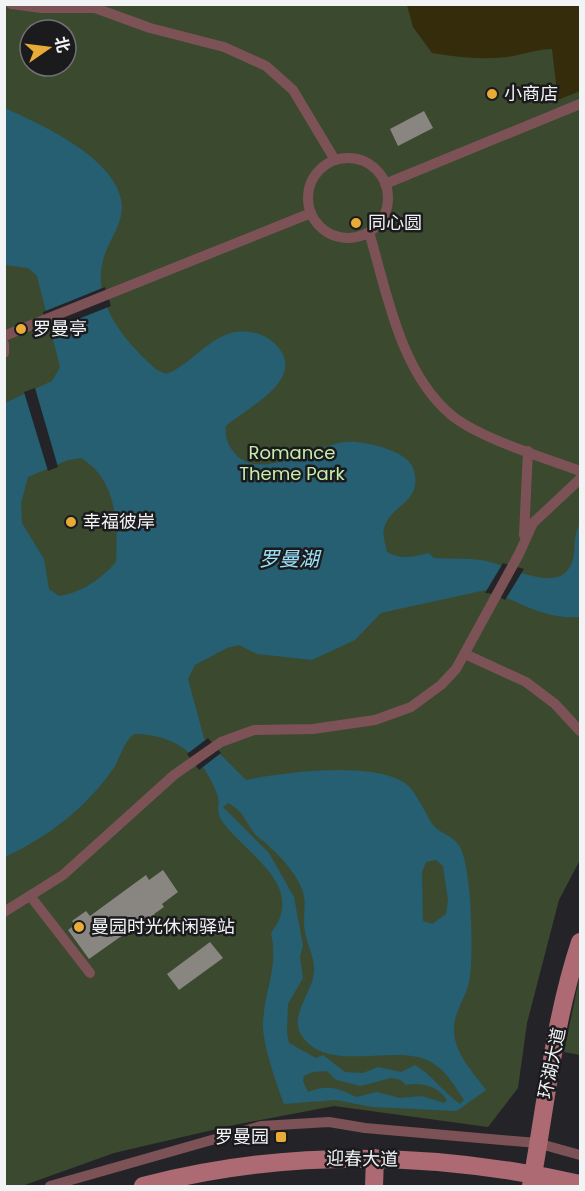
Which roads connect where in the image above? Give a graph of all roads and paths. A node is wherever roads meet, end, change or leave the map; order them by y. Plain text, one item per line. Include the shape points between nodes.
1 (11, 4) edge
2 (580, 104) edge
3 (335, 160) junction
4 (386, 184) junction
5 (311, 213) junction
6 (369, 232) junction
7 (4, 336) edge
8 (4, 344) edge
9 (4, 354) edge
10 (528, 451) junction
11 (580, 471) edge
12 (580, 479) edge
13 (524, 543) junction
14 (465, 654) junction
15 (580, 731) edge
16 (31, 897) junction
17 (4, 912) edge
18 (580, 942) edge
19 (90, 973) dead end
20 (537, 1143) junction
21 (580, 1155) edge
22 (375, 1158) junction
23 (532, 1180) edge
24 (580, 1184) edge
25 (50, 1186) edge
26 (143, 1186) edge
27 (374, 1186) edge

1 - 3 lane via 95,8 150,28 224,47 266,66 293,90
2 - 4 lane
3 - 4 lane via 358,159 370,164
3 - 5 lane via 314,176 308,201
4 - 6 lane via 386,211
5 - 6 lane via 330,233 357,237
5 - 7 lane
6 - 10 lane via 407,352 431,395 452,416
8 - 9 lane
10 - 11 lane
10 - 13 lane
12 - 13 lane via 533,523
13 - 14 lane
14 - 15 lane via 526,682 555,704
14 - 16 lane via 441,685 411,706 375,720 314,729 254,730 221,742 174,775 63,875
16 - 17 lane
16 - 19 lane
18 - 20 main road, 环湖大道
20 - 21 lane
20 - 23 main road, 环湖大道
20 - 25 lane via 329,1122 261,1126
22 - 23 main road, 迎春大道 via 464,1163
22 - 26 main road, 迎春大道 via 297,1159
22 - 27 main road
23 - 24 main road, 迎春大道

